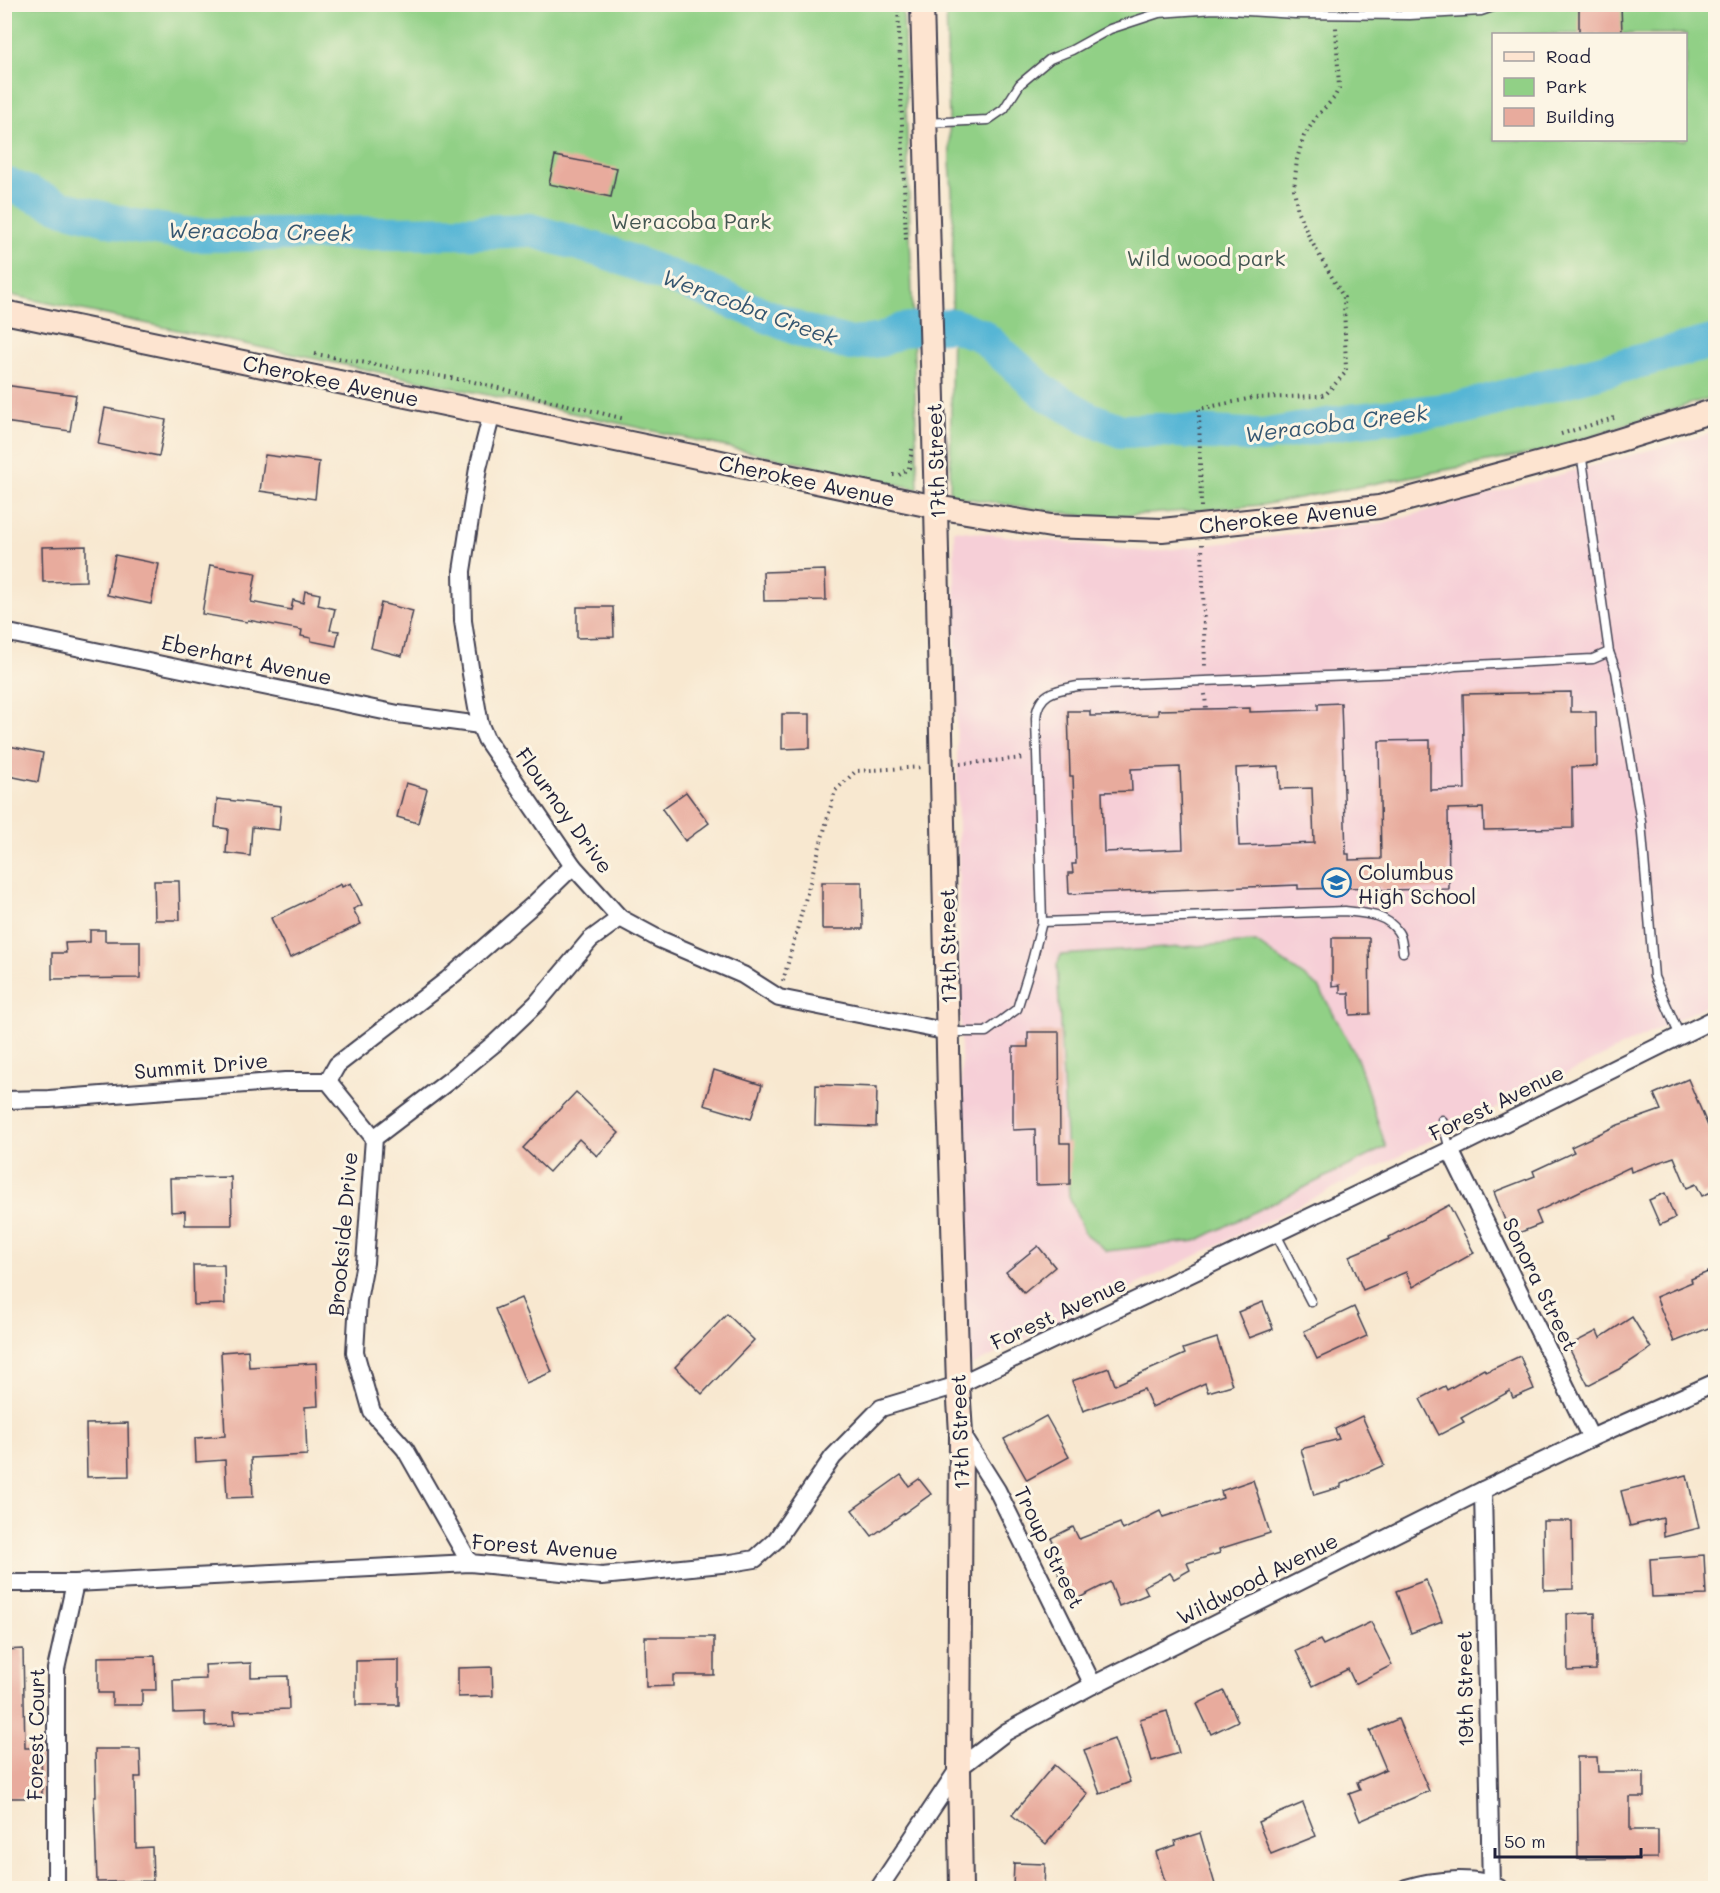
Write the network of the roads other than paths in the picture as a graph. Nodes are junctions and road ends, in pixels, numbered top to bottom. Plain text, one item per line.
1 (922, 4) edge
2 (1502, 4) edge
3 (925, 123) junction
4 (4, 312) edge
5 (1716, 410) edge
6 (492, 413) junction
7 (1581, 452) junction
8 (936, 507) junction
9 (4, 632) edge
10 (1609, 652) junction
11 (480, 725) junction
12 (573, 866) junction
13 (620, 918) junction
14 (1042, 922) junction
15 (1403, 952) dead end
16 (1716, 1018) edge
17 (949, 1032) junction
18 (1680, 1036) junction
19 (328, 1081) junction
20 (4, 1100) edge
21 (1442, 1120) dead end
22 (374, 1138) junction
23 (1450, 1150) junction
24 (1276, 1234) junction
25 (1311, 1302) dead end
26 (1716, 1382) edge
27 (958, 1385) junction
28 (961, 1433) junction
29 (1591, 1438) junction
30 (1484, 1490) junction
31 (470, 1563) junction
32 (4, 1583) edge
33 (75, 1583) junction
34 (1093, 1684) junction
35 (959, 1768) junction
36 (1494, 1887) edge
37 (56, 1888) edge
38 (879, 1888) edge
39 (961, 1888) edge
40 (1406, 1888) edge

1 - 3 street, 17th Street
2 - 3 lane
3 - 8 street, 17th Street
4 - 6 street, Cherokee Avenue
5 - 7 street, Cherokee Avenue
6 - 8 street, Cherokee Avenue
6 - 11 street, Flournoy Drive
7 - 8 street, Cherokee Avenue
7 - 10 lane
8 - 17 street, 17th Street
9 - 11 street, Eberhart Avenue
10 - 14 lane
10 - 18 lane
11 - 12 street, Flournoy Drive
12 - 13 street, Flournoy Drive
12 - 19 street
13 - 17 street, Flournoy Drive
13 - 22 street, Brookside Drive
14 - 15 lane
14 - 17 lane
16 - 18 street, Forest Avenue
17 - 27 street, 17th Street
18 - 23 street, Forest Avenue
19 - 20 street, Summit Drive
19 - 22 street
21 - 23 lane
22 - 31 street, Brookside Drive
23 - 24 street, Forest Avenue
23 - 29 street, Sonora Street
24 - 25 lane
24 - 27 street, Forest Avenue
26 - 29 street, Wildwood Avenue
27 - 28 street, 17th Street
27 - 31 street, Forest Avenue
28 - 34 street, Troup Street
28 - 35 street, 17th Street
29 - 30 street, Wildwood Avenue
30 - 34 street, Wildwood Avenue
30 - 36 street, 19th Street
31 - 33 street, Forest Avenue
32 - 33 street, Forest Avenue
33 - 37 street, Forest Court
34 - 35 street, Wildwood Avenue
35 - 38 street, Wildwood Avenue
35 - 39 street, 17th Street
36 - 40 street

